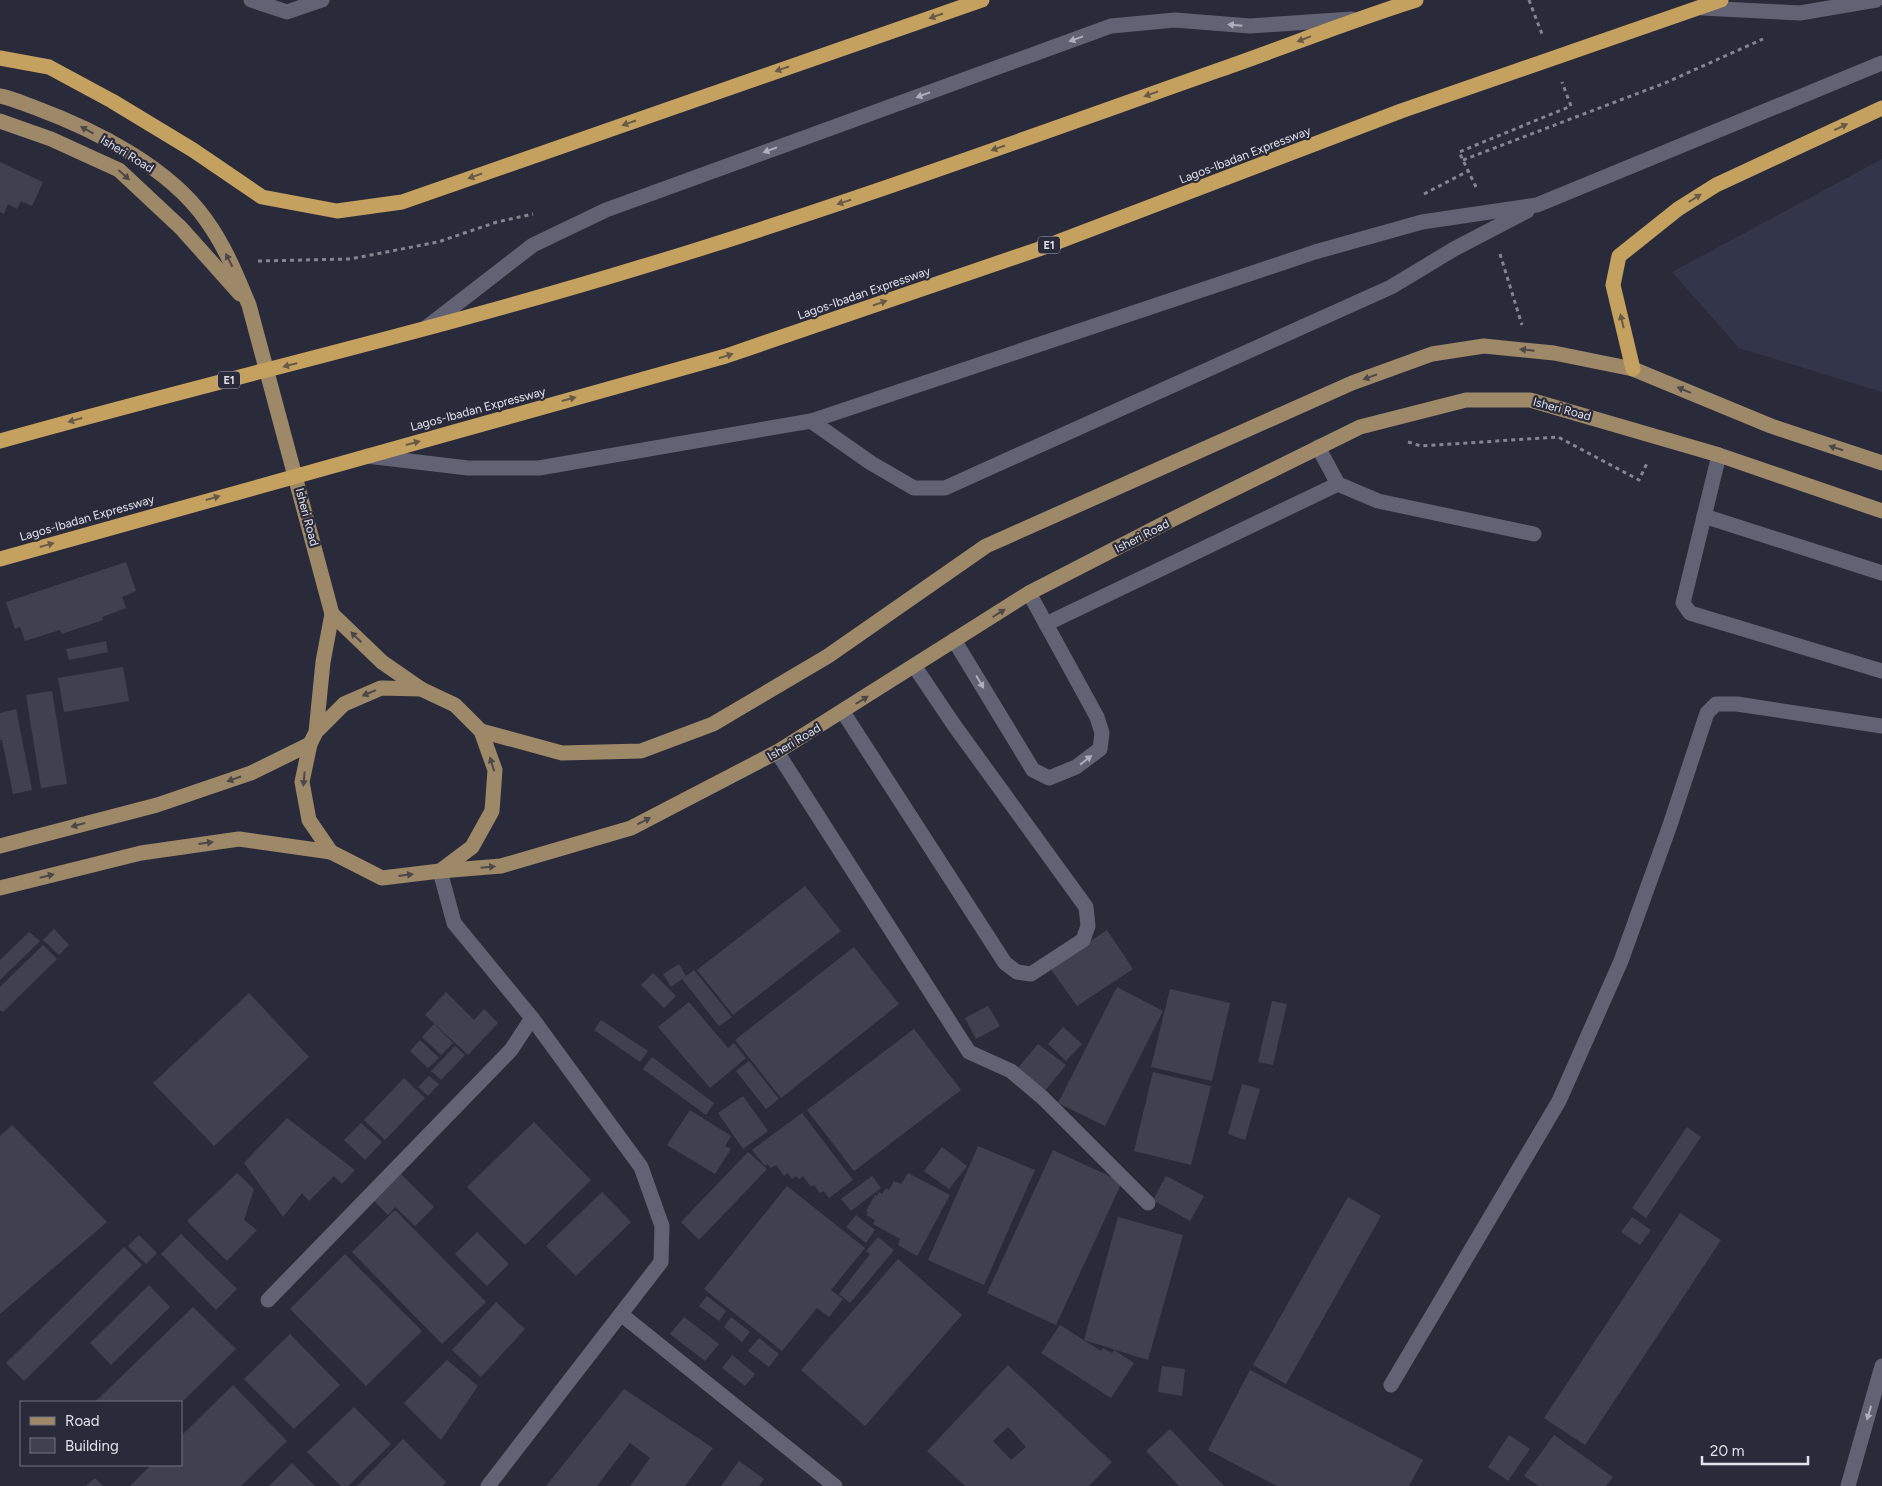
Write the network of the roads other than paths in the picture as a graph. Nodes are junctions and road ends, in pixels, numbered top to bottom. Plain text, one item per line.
1 (251, 0) edge
2 (322, 0) edge
3 (982, 0) edge
4 (1416, 0) edge
5 (1721, 0) edge
6 (1876, 0) edge
7 (1702, 8) junction
8 (1354, 19) junction
9 (0, 58) edge
10 (1882, 63) edge
11 (0, 96) edge
12 (1882, 108) edge
13 (0, 122) edge
14 (1537, 205) junction
15 (249, 305) junction
16 (427, 328) junction
17 (1633, 369) junction
18 (811, 421) junction
19 (0, 441) edge
20 (1318, 447) junction
21 (1719, 455) junction
22 (366, 456) junction
23 (1882, 463) edge
24 (1338, 484) junction
25 (1882, 511) edge
26 (1704, 516) junction
27 (1534, 534) dead end
28 (0, 559) edge
29 (1882, 574) edge
30 (1030, 593) junction
31 (332, 614) junction
32 (1046, 624) junction
33 (954, 640) junction
34 (916, 666) junction
35 (1882, 671) edge
36 (421, 689) junction
37 (843, 712) junction
38 (1882, 726) edge
39 (481, 731) junction
40 (313, 738) junction
41 (777, 752) junction
42 (0, 846) edge
43 (331, 852) junction
44 (440, 871) junction
45 (0, 888) edge
46 (532, 1018) junction
47 (1148, 1203) dead end
48 (268, 1300) dead end
49 (622, 1315) junction
50 (1882, 1366) edge
51 (1391, 1385) dead end
52 (488, 1486) edge
53 (835, 1486) edge
54 (1848, 1486) edge

1 - 2 street
3 -> 9 highway
4 - 8 highway, E1
5 - 7 highway, Lagos-Ibadan Expressway / E1
6 - 7 street
22 -> 7 highway, Lagos-Ibadan Expressway / E1
8 -> 16 highway, E1
8 -> 16 street
10 - 14 street
15 -> 11 main road, Isheri Road
17 -> 12 highway
13 -> 15 main road, Isheri Road
14 - 18 street
14 - 18 street
15 - 31 main road, Isheri Road
16 -> 19 highway, E1
23 -> 17 main road, Isheri Road
17 -> 39 main road, Isheri Road
18 - 22 street
20 - 21 main road, Isheri Road
20 - 24 street
20 - 30 main road, Isheri Road
21 - 25 main road, Isheri Road
21 - 26 street
28 -> 22 highway, Lagos-Ibadan Expressway / E1
24 - 27 street
24 - 32 street
26 - 29 street
26 - 35 street
30 - 32 street
33 -> 30 main road, Isheri Road
36 -> 31 main road, Isheri Road
31 - 40 main road, Isheri Road
33 -> 32 street
33 - 34 main road, Isheri Road
37 -> 34 main road, Isheri Road
34 - 37 street
36 - 39 main road, Isheri Road
36 -> 40 main road, Isheri Road
37 - 41 main road, Isheri Road
38 - 51 street
44 -> 39 main road, Isheri Road
40 -> 42 main road
40 -> 43 main road, Isheri Road
44 -> 41 main road, Isheri Road
41 - 47 street
43 -> 44 main road, Isheri Road
45 -> 43 main road
44 - 46 street
46 - 48 street
46 - 49 street
49 - 52 street
49 - 53 street
50 -> 54 street

